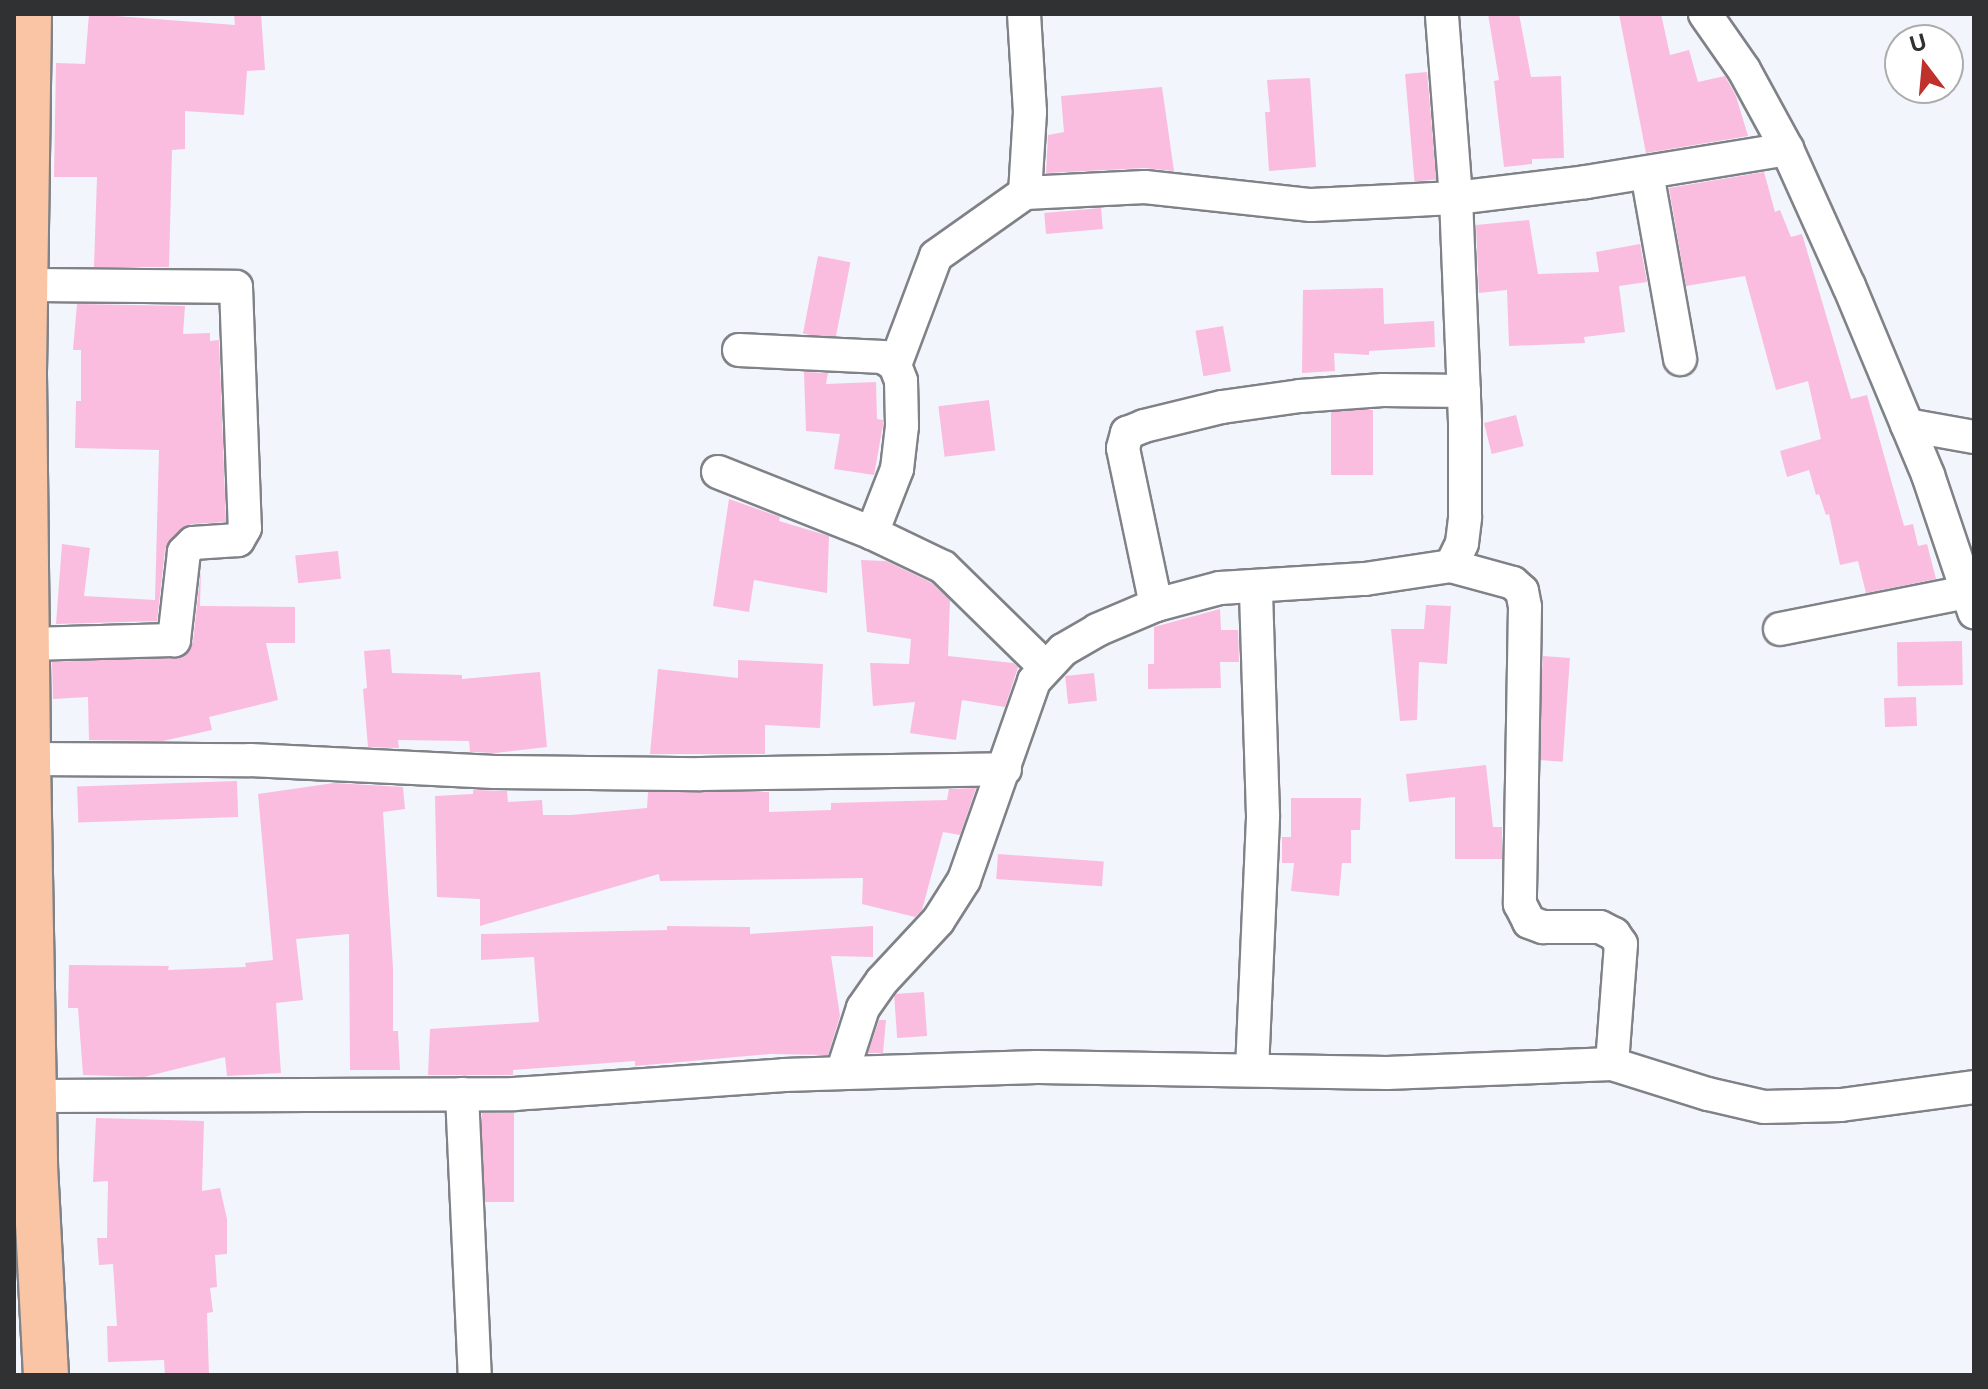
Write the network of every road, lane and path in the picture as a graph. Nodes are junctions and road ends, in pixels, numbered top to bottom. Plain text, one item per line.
1 (29, 14) edge
2 (1024, 14) edge
3 (1442, 14) edge
4 (1705, 14) edge
5 (1787, 149) junction
6 (1647, 173) junction
7 (1025, 193) junction
8 (1456, 198) junction
9 (25, 285) junction
10 (739, 350) dead end
11 (1680, 359) dead end
12 (895, 365) junction
13 (1464, 391) junction
14 (1907, 425) junction
15 (1974, 437) edge
16 (718, 472) dead end
17 (872, 533) junction
18 (1451, 566) junction
19 (1256, 586) junction
20 (1970, 602) edge
21 (1156, 605) junction
22 (1780, 629) dead end
23 (27, 644) junction
24 (1045, 667) junction
25 (28, 759) junction
26 (1005, 769) junction
27 (1612, 1064) junction
28 (1252, 1070) junction
29 (842, 1073) junction
30 (1974, 1087) edge
31 (462, 1094) junction
32 (36, 1096) junction
33 (25, 1169) edge
34 (46, 1375) edge
35 (475, 1375) edge

1 - 9 highway
2 - 7 street
3 - 8 street
4 - 5 street
5 - 6 street
5 - 14 street
6 - 8 street
6 - 11 street
7 - 8 street
7 - 12 street
8 - 13 street
9 - 23 highway
9 - 23 street
10 - 12 street
12 - 17 street
13 - 18 street
13 - 21 street
14 - 15 street
14 - 20 street
16 - 17 street
17 - 24 street
18 - 19 street
18 - 27 street
19 - 21 street
19 - 28 street
20 - 22 street
21 - 24 street
23 - 25 highway
24 - 26 street
25 - 26 street
25 - 32 highway
26 - 29 street
27 - 28 street
27 - 30 street
28 - 29 street
29 - 31 street
31 - 32 street
31 - 35 street
32 - 33 highway
33 - 34 highway

